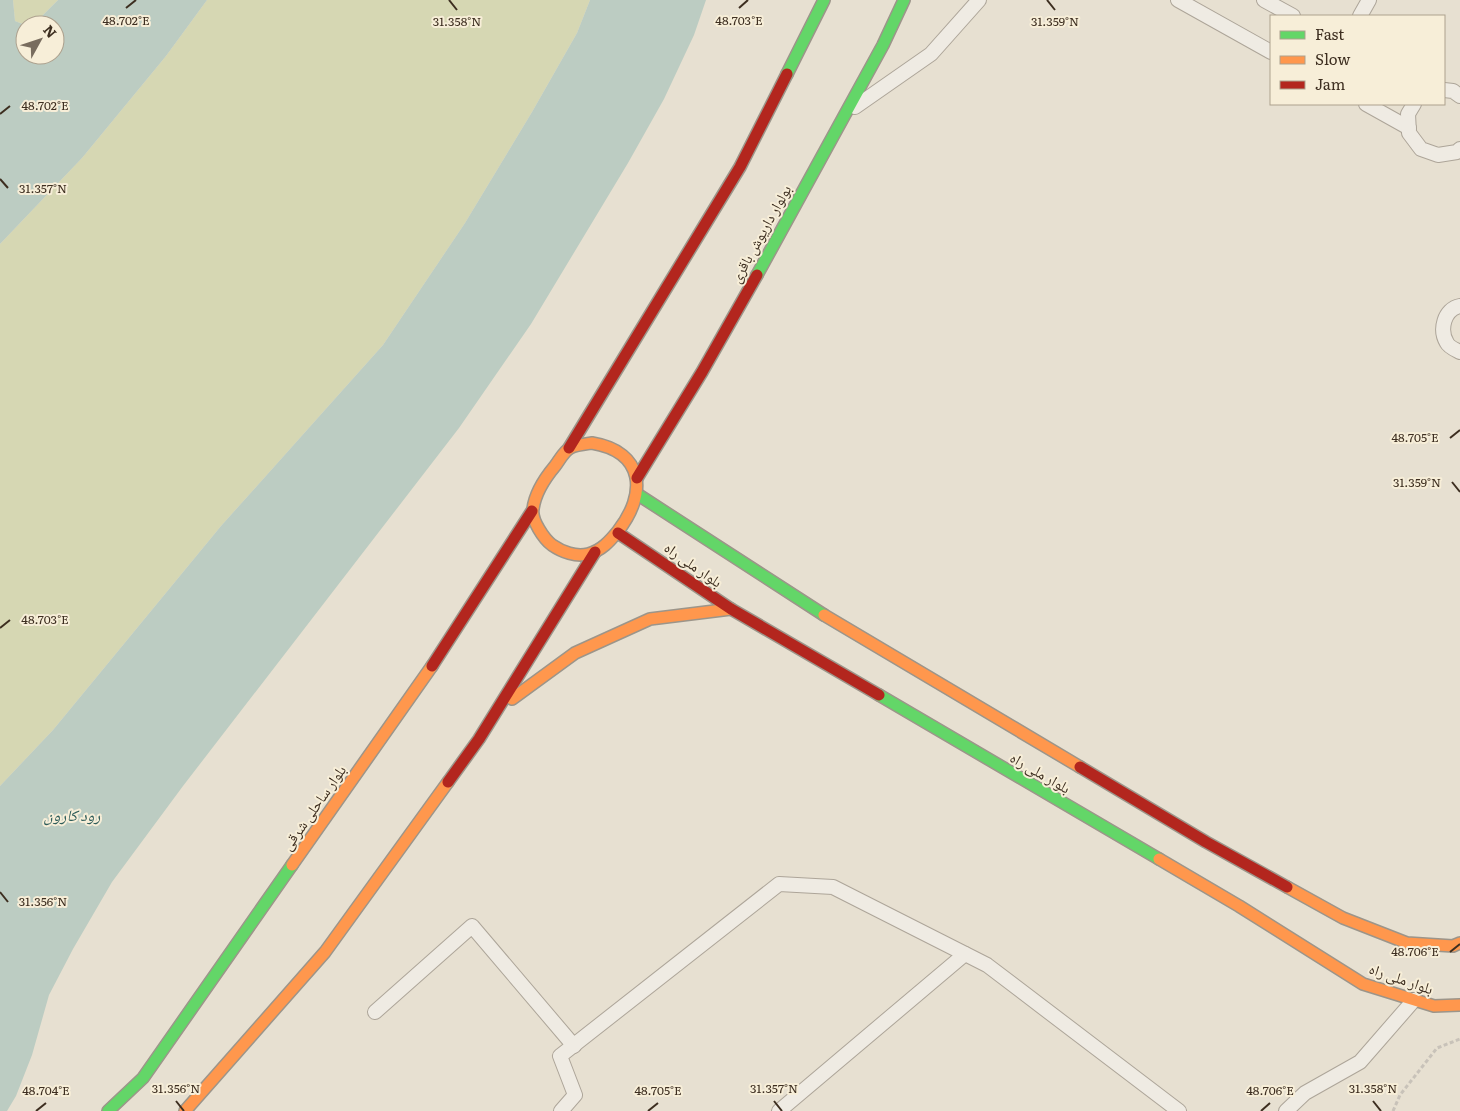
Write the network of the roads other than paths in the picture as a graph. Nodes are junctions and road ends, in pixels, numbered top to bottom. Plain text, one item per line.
1 (824, 0) edge
2 (904, 0) edge
3 (979, 0) edge
4 (1178, 0) edge
5 (1264, 0) edge
6 (1369, 0) edge
7 (1291, 15) edge
8 (1361, 15) edge
9 (1270, 51) edge
10 (1445, 90) edge
11 (1460, 96) edge
12 (1368, 105) edge
13 (1413, 105) edge
14 (844, 115) junction
15 (1409, 128) junction
16 (1460, 149) edge
17 (1460, 306) edge
18 (1460, 352) edge
19 (569, 448) junction
20 (637, 478) junction
21 (637, 494) junction
22 (532, 511) junction
23 (685, 526) junction
24 (673, 530) dead end
25 (618, 533) junction
26 (595, 552) junction
27 (731, 610) junction
28 (501, 707) junction
29 (1460, 943) edge
30 (965, 954) junction
31 (1414, 1000) junction
32 (1460, 1005) edge
33 (375, 1012) dead end
34 (574, 1046) junction
35 (108, 1111) edge
36 (185, 1111) edge
37 (561, 1111) edge
38 (779, 1111) edge
39 (1179, 1111) edge
40 (1286, 1111) edge

1 - 19 main road
2 - 14 main road, بولوار داریوش باقری
3 - 14 lane
4 - 9 lane
5 - 7 lane
6 - 8 lane
10 - 11 lane
12 - 15 lane
13 - 15 lane
14 - 20 main road, بولوار داریوش باقری
15 - 16 lane
17 - 18 lane
19 - 20 main road
19 - 22 main road
20 - 21 main road
21 - 23 main road, بلوار ملی راه
21 - 25 main road
22 - 26 main road
22 - 35 main road, بلوار ساحلی شرقی
23 - 24 main road
23 - 29 main road, بلوار ملی راه
25 - 26 main road
25 - 27 main road, بلوار ملی راه
26 - 28 main road
27 - 28 main road
27 - 31 main road, بلوار ملی راه
28 - 36 main road
30 - 34 lane
30 - 38 lane
30 - 39 lane
31 - 32 main road, بلوار ملی راه
31 - 40 lane
33 - 34 lane
34 - 37 lane

